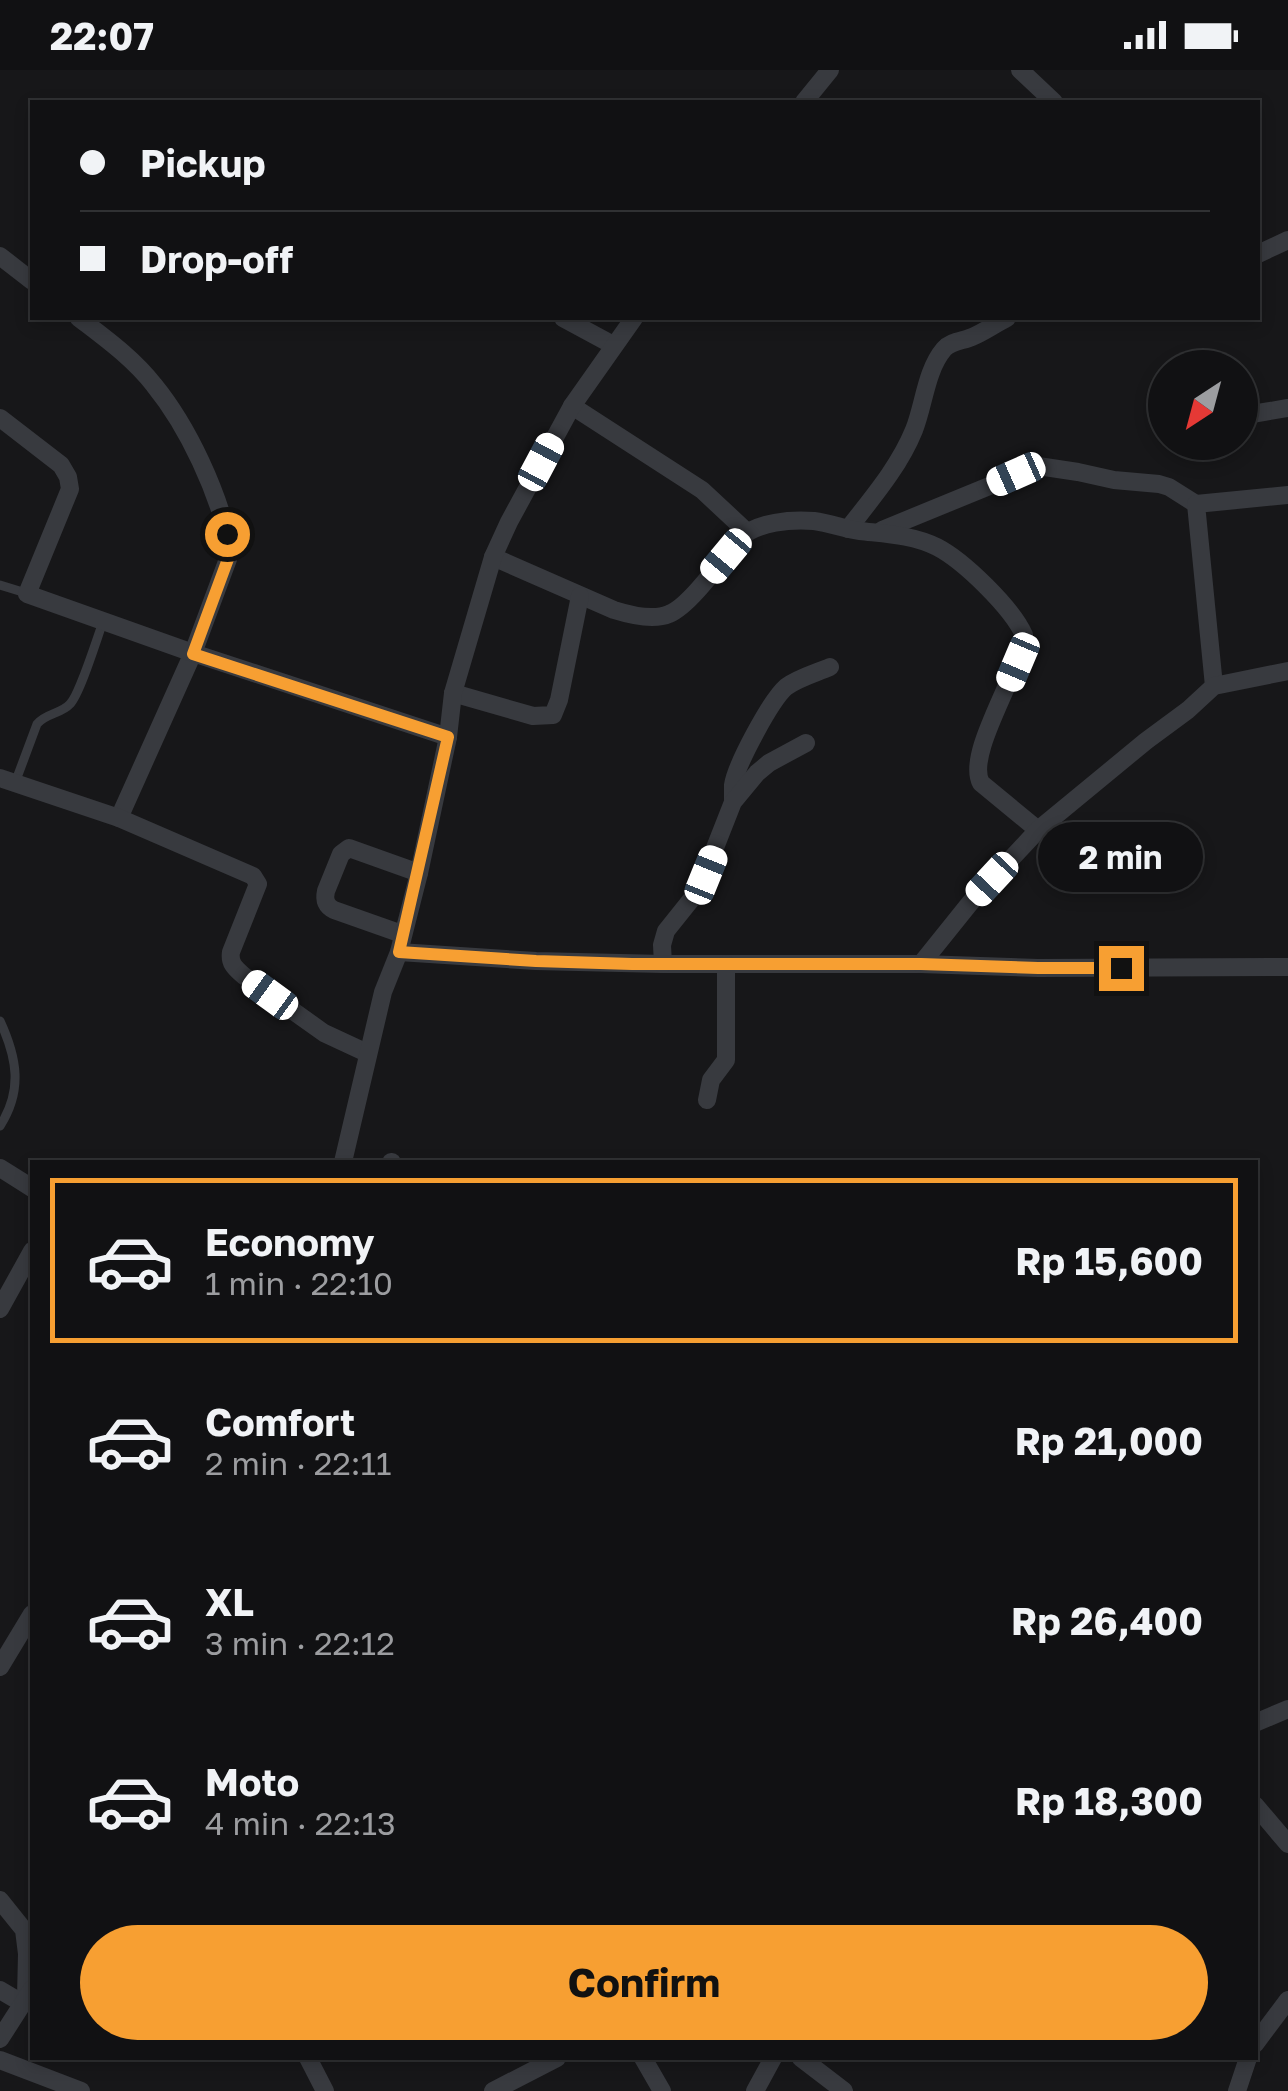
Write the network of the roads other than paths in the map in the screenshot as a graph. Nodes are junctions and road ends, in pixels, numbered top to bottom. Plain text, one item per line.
1 (830, 70) edge
2 (1020, 70) edge
3 (806, 100) edge
4 (1052, 100) edge
5 (1288, 240) edge
6 (1260, 253) edge
7 (0, 256) edge
8 (30, 279) edge
9 (81, 320) edge
10 (567, 320) edge
11 (632, 320) edge
12 (1003, 320) edge
13 (613, 344) junction
14 (572, 406) junction
15 (1288, 408) edge
16 (1258, 413) edge
17 (0, 418) edge
18 (1288, 495) edge
19 (1196, 504) junction
20 (848, 529) junction
21 (747, 532) junction
22 (875, 533) junction
23 (493, 557) junction
24 (0, 585) edge
25 (27, 594) junction
26 (580, 596) junction
27 (104, 621) junction
28 (193, 654) junction
29 (830, 667) dead end
30 (1288, 670) edge
31 (1214, 686) junction
32 (453, 692) junction
33 (448, 737) junction
34 (806, 743) dead end
35 (7, 781) edge
36 (734, 802) junction
37 (119, 818) junction
38 (1038, 830) junction
39 (419, 873) junction
40 (400, 943) junction
41 (663, 964) junction
42 (726, 964) junction
43 (921, 964) junction
44 (1288, 967) edge
45 (0, 1021) edge
46 (367, 1052) junction
47 (707, 1100) dead end
48 (0, 1126) edge
49 (344, 1156) edge
50 (0, 1168) edge
51 (30, 1187) edge
52 (30, 1255) edge
53 (0, 1309) edge
54 (30, 1617) edge
55 (0, 1668) edge
56 (1288, 1709) edge
57 (1258, 1722) edge
58 (1258, 1812) edge
59 (1288, 1844) edge
60 (0, 1900) edge
61 (28, 1930) edge
62 (0, 1990) edge
63 (27, 1996) edge
64 (1288, 2000) edge
65 (0, 2038) edge
66 (1258, 2040) edge
67 (0, 2060) edge
68 (309, 2060) edge
69 (553, 2060) edge
70 (645, 2060) edge
71 (772, 2060) edge
72 (804, 2060) edge
73 (1247, 2060) edge
74 (82, 2091) edge
75 (325, 2091) edge
76 (493, 2091) edge
77 (662, 2091) edge
78 (755, 2091) edge
79 (844, 2091) edge
80 (1237, 2091) edge

1 - 3 street
2 - 4 street
5 - 6 street
7 - 8 street
9 - 28 street
10 - 13 street
11 - 13 street
12 - 20 street
13 - 14 street
14 - 21 street
14 - 23 street
15 - 16 street
17 - 25 street
18 - 19 street
19 - 22 street
19 - 31 street
20 - 21 street
20 - 22 street
21 - 26 street
22 - 38 street
23 - 26 street
23 - 32 street
24 - 25 lane
25 - 27 street
26 - 32 street
27 - 28 street
27 - 35 lane
28 - 33 street
28 - 37 street
29 - 36 street
30 - 31 street
31 - 38 street
32 - 33 street
33 - 39 street
34 - 36 street
35 - 37 street
36 - 41 street
37 - 46 street
38 - 43 street
39 - 40 street
39 - 40 street
40 - 41 street
40 - 46 street
41 - 42 street
42 - 43 street
42 - 47 street
43 - 44 street
45 - 48 lane
46 - 49 street
50 - 51 street
52 - 53 street
54 - 55 street
56 - 57 street
58 - 59 street
60 - 61 street
61 - 63 street
62 - 63 street
63 - 65 street
64 - 66 street
67 - 74 street
68 - 75 street
69 - 76 street
70 - 77 street
71 - 78 street
72 - 79 street
73 - 80 street

